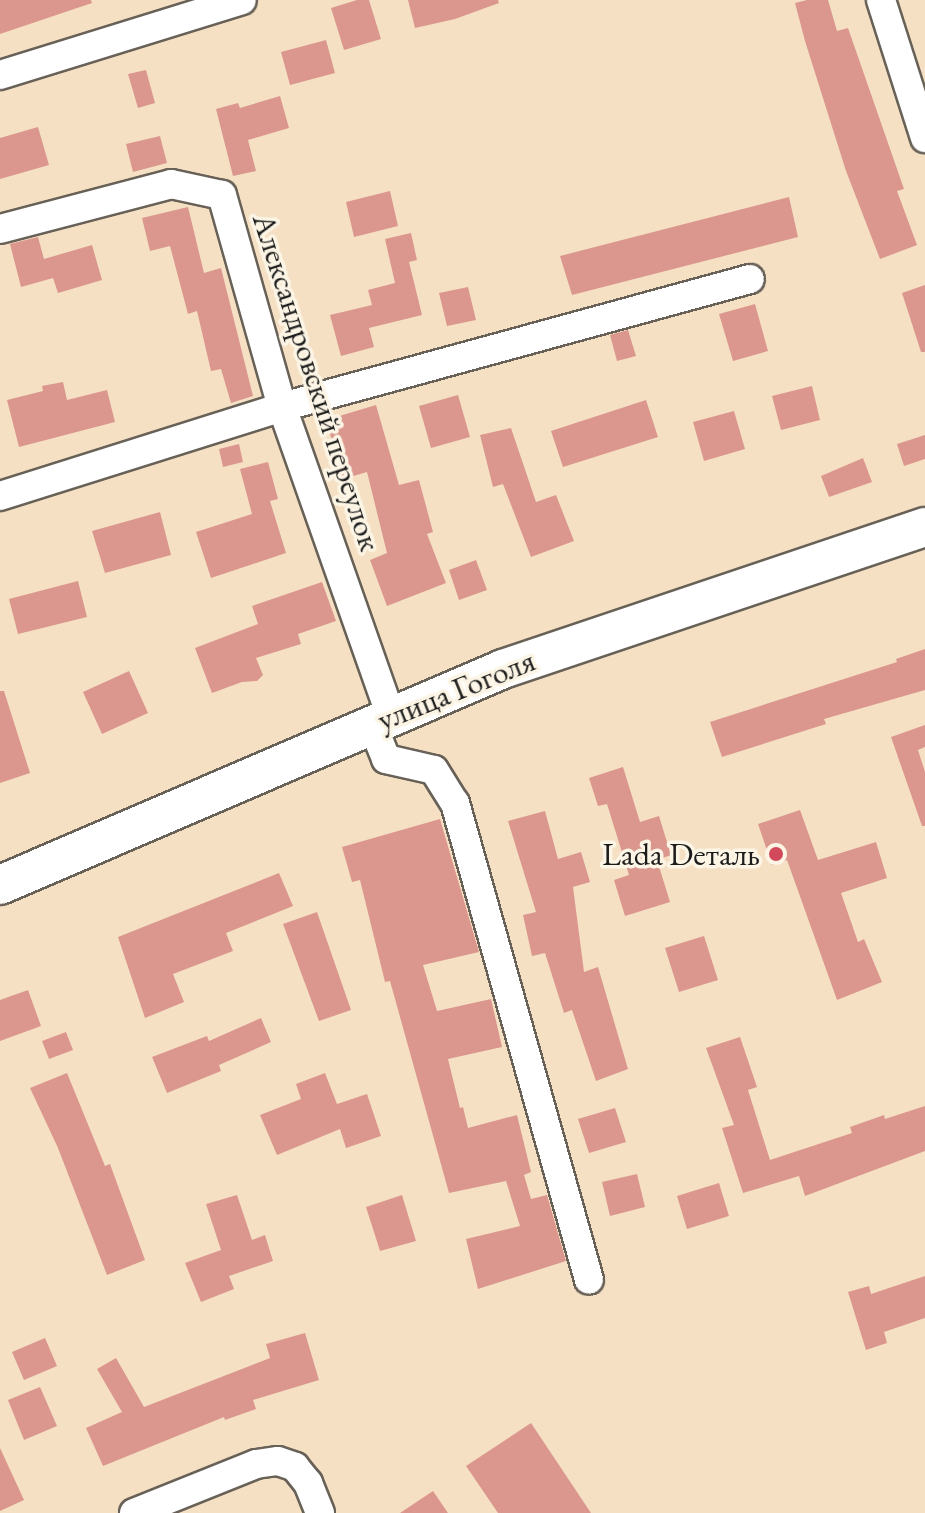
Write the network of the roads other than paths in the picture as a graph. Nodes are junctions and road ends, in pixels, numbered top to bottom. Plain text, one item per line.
1 (242, 0) edge
2 (881, 0) edge
3 (0, 75) edge
4 (925, 138) edge
5 (0, 229) edge
6 (750, 279) dead end
7 (282, 407) junction
8 (0, 496) edge
9 (925, 527) edge
10 (381, 720) junction
11 (0, 885) edge
12 (589, 1279) dead end
13 (134, 1513) edge
14 (320, 1513) edge

1 - 3 street
2 - 4 street
5 - 7 street, Александровский переулок
6 - 7 street
7 - 8 street
7 - 10 street, Александровский переулок
9 - 10 main road, улица Гоголя
10 - 11 main road, улица Гоголя
10 - 12 street, Александровский переулок
13 - 14 street

